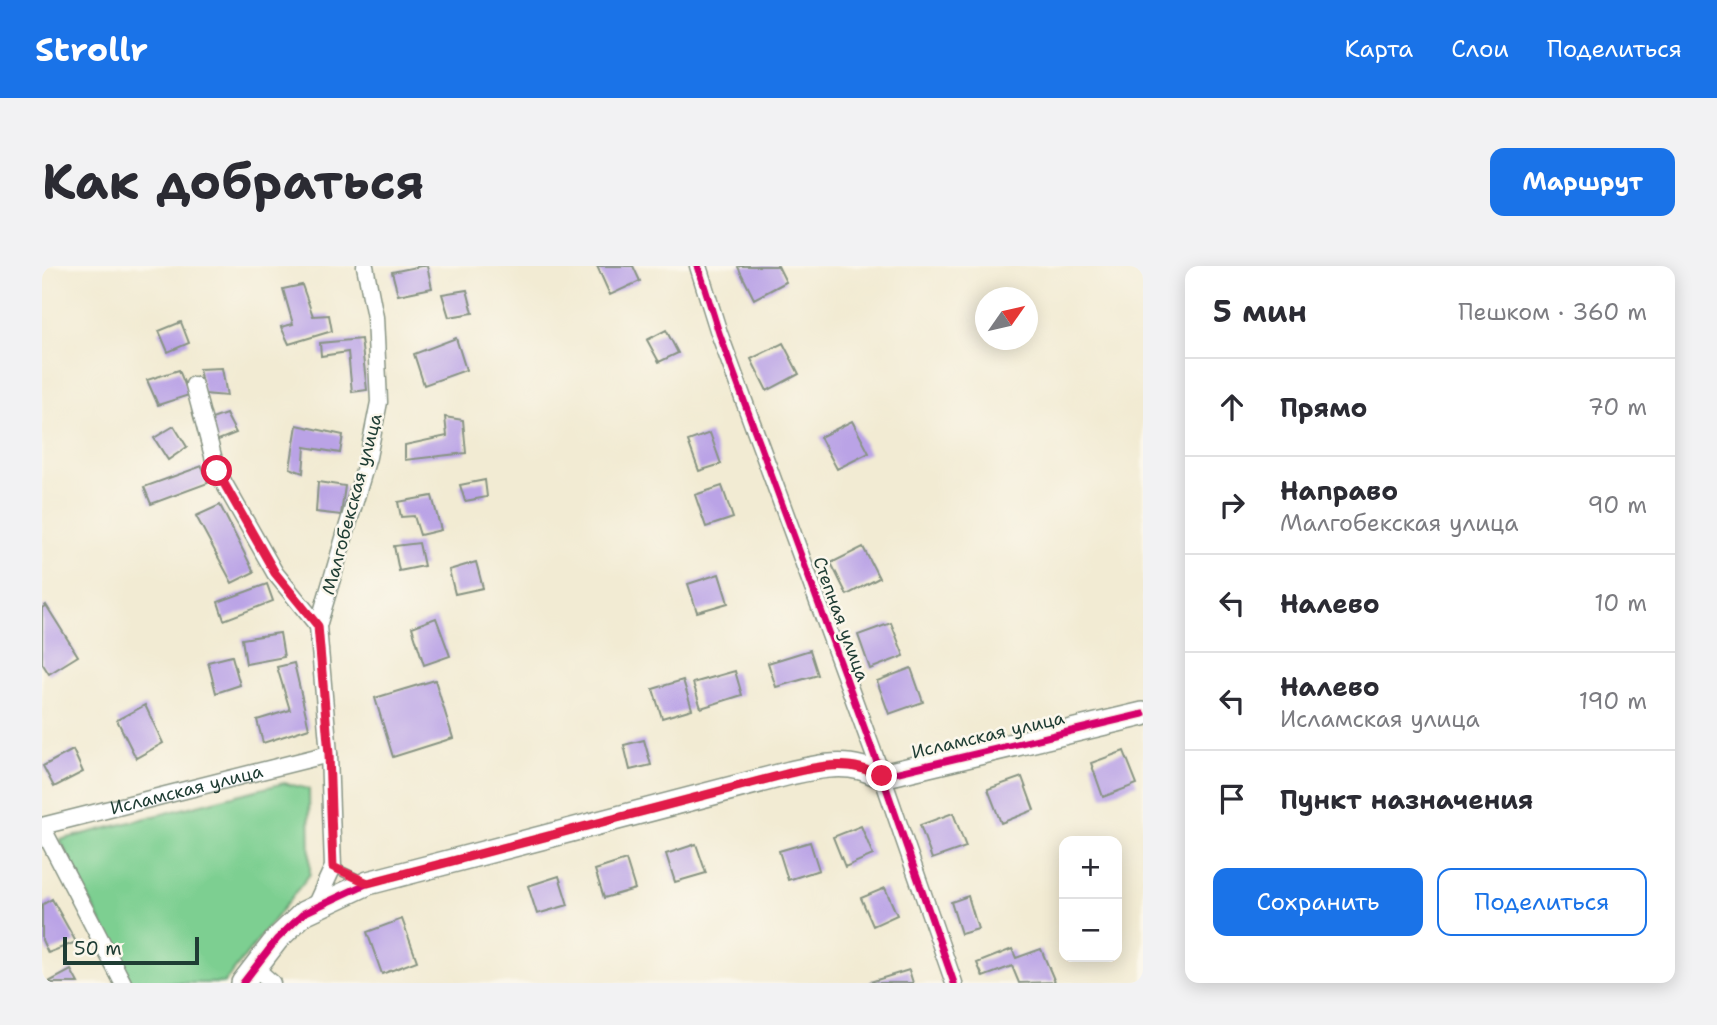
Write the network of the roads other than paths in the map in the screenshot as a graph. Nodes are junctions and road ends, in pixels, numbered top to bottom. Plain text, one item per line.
1 (365, 266) edge
2 (698, 266) edge
3 (194, 385) dead end
4 (318, 626) junction
5 (1143, 714) edge
6 (329, 754) junction
7 (882, 776) junction
8 (42, 826) edge
9 (333, 867) junction
10 (368, 883) junction
11 (315, 906) junction
12 (257, 978) edge
13 (123, 983) edge
14 (954, 983) edge

1 - 4 street, Малгобекская улица
2 - 7 street, Степная улица
3 - 4 street
4 - 6 street, Малгобекская улица
5 - 7 street, Исламская улица
6 - 8 street, Исламская улица
6 - 9 street, Малгобекская улица
7 - 10 street, Исламская улица
7 - 14 street, Степная улица
8 - 13 street
9 - 10 lane
9 - 11 street, Малгобекская улица
10 - 11 street, Исламская улица
11 - 12 street, Исламская улица

